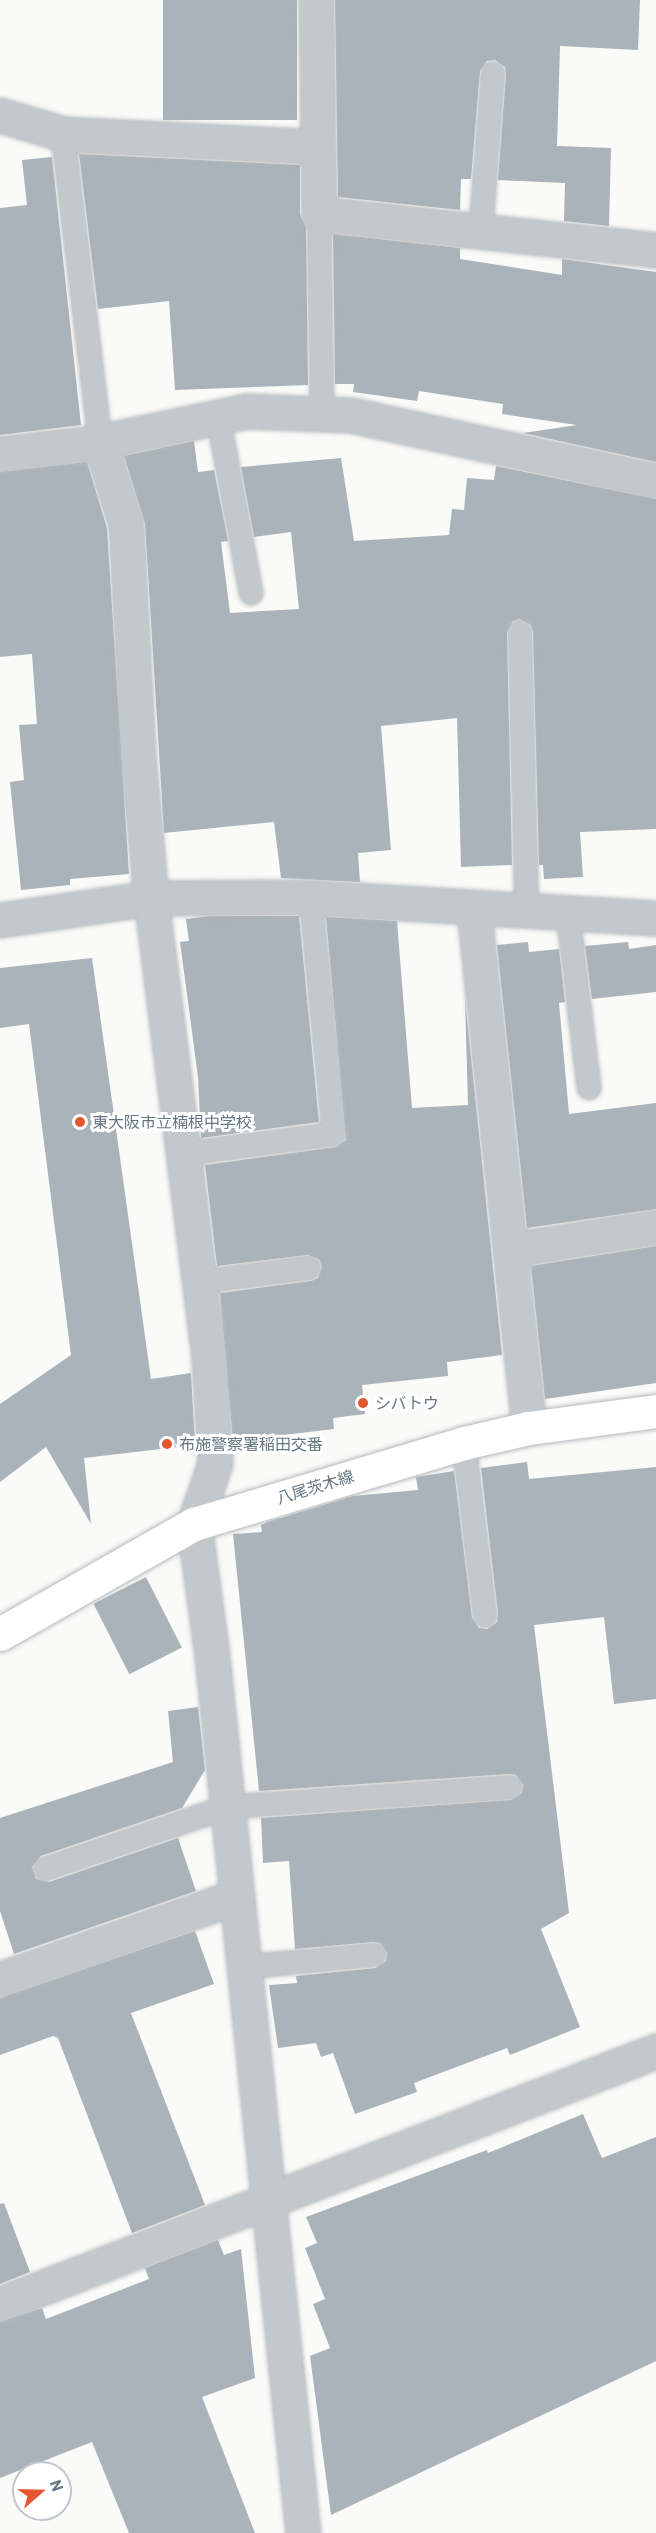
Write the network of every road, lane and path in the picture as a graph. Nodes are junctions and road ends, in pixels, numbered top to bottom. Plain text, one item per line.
1 (316, 0) edge
2 (493, 73) dead end
3 (0, 115) edge
4 (63, 134) junction
5 (316, 147) junction
6 (319, 213) junction
7 (481, 229) junction
8 (656, 250) edge
9 (322, 414) junction
10 (218, 416) junction
11 (100, 442) junction
12 (0, 454) edge
13 (656, 481) edge
14 (251, 593) dead end
15 (520, 632) dead end
16 (311, 897) junction
17 (151, 898) junction
18 (474, 910) junction
19 (527, 912) junction
20 (568, 914) junction
21 (656, 918) edge
22 (0, 920) edge
23 (589, 1088) dead end
24 (183, 1154) junction
25 (656, 1227) edge
26 (510, 1250) junction
27 (309, 1268) dead end
28 (199, 1282) junction
29 (656, 1411) edge
30 (529, 1428) junction
31 (464, 1443) junction
32 (194, 1524) junction
33 (485, 1616) dead end
34 (0, 1634) edge
35 (510, 1787) dead end
36 (227, 1807) junction
37 (45, 1869) dead end
38 (236, 1897) junction
39 (374, 1955) dead end
40 (244, 1967) junction
41 (0, 1979) edge
42 (656, 2051) edge
43 (267, 2199) junction
44 (0, 2304) edge
45 (303, 2533) edge

1 - 5 street
2 - 7 lane
3 - 4 street
4 - 5 street
4 - 11 lane
5 - 6 street
6 - 7 street
6 - 9 lane
7 - 8 street
9 - 10 street
9 - 13 street
10 - 11 street
10 - 14 lane
11 - 12 street
11 - 17 street
15 - 19 lane
16 - 17 street
16 - 18 street
16 - 24 lane
17 - 22 street
17 - 24 street
18 - 19 street
18 - 26 street
19 - 20 street
20 - 21 street
20 - 23 lane
24 - 28 street
25 - 26 street
26 - 30 street
27 - 28 lane
28 - 32 street
29 - 30 main road, 八尾茨木線
30 - 31 main road, 八尾茨木線
31 - 32 main road, 八尾茨木線
31 - 33 lane
32 - 34 main road, 八尾茨木線
32 - 36 street
35 - 36 lane
36 - 37 lane
36 - 38 street
38 - 40 street
38 - 41 street
39 - 40 lane
40 - 43 street
42 - 43 street
43 - 44 street
43 - 45 street

